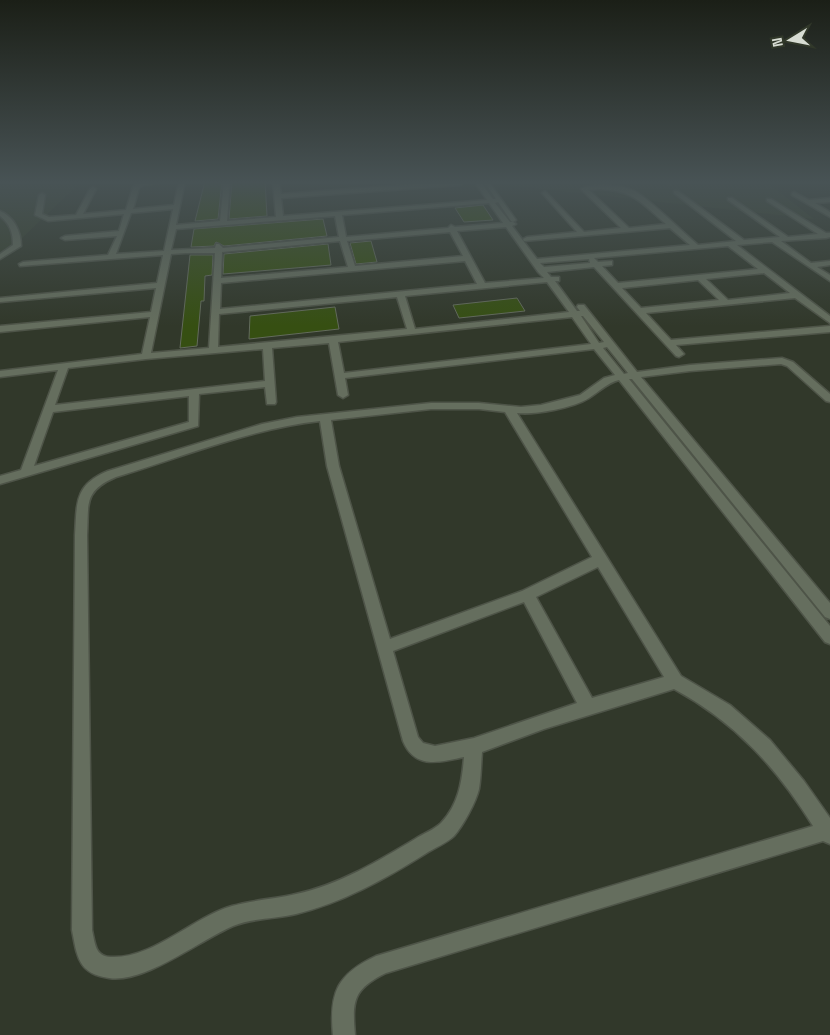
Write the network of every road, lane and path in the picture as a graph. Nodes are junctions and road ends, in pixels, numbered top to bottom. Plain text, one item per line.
1 (12, 229) edge
2 (123, 229) edge
3 (172, 229) edge
4 (341, 229) edge
5 (438, 229) edge
6 (453, 229) edge
7 (515, 229) edge
8 (517, 229) edge
9 (578, 229) edge
10 (635, 229) edge
11 (676, 229) edge
12 (718, 229) edge
13 (773, 229) edge
14 (817, 229) edge
15 (627, 230) joint
16 (122, 233) junction
17 (582, 234) junction
18 (829, 237) edge
19 (65, 238) dead end
20 (343, 238) junction
21 (527, 239) junction
22 (787, 239) junction
23 (777, 242) junction
24 (736, 245) junction
25 (696, 247) junction
26 (219, 248) junction
27 (167, 252) junction
28 (0, 256) edge
29 (589, 256) junction
30 (111, 257) junction
31 (469, 258) junction
32 (23, 264) dead end
33 (596, 264) junction
34 (830, 264) edge
35 (543, 265) junction
36 (810, 266) junction
37 (352, 268) junction
38 (765, 272) junction
39 (700, 278) junction
40 (830, 279) edge
41 (216, 280) junction
42 (554, 280) junction
43 (161, 285) junction
44 (483, 286) junction
45 (617, 286) junction
46 (400, 294) junction
47 (798, 296) junction
48 (0, 300) edge
49 (726, 303) junction
50 (641, 311) junction
51 (215, 312) junction
52 (154, 314) junction
53 (581, 314) junction
54 (830, 320) edge
55 (0, 329) edge
56 (830, 329) edge
57 (412, 332) junction
58 (334, 340) junction
59 (668, 343) junction
60 (609, 344) junction
61 (267, 345) junction
62 (597, 346) junction
63 (213, 350) junction
64 (679, 354) dead end
65 (146, 356) junction
66 (64, 367) junction
67 (0, 374) edge
68 (340, 376) junction
69 (628, 376) junction
70 (270, 383) junction
71 (194, 392) junction
72 (343, 395) dead end
73 (830, 399) edge
74 (271, 402) dead end
75 (49, 409) junction
76 (510, 410) junction
77 (325, 418) junction
78 (26, 472) junction
79 (0, 480) edge
80 (601, 559) junction
81 (527, 595) junction
82 (830, 613) edge
83 (830, 637) edge
84 (384, 648) junction
85 (675, 681) junction
86 (588, 707) junction
87 (474, 746) junction
88 (829, 833) edge
89 (344, 1035) edge

1 - 28 street
2 - 16 street
3 - 27 street
4 - 20 street
5 - 20 street
6 - 31 street
7 - 35 street
8 - 21 street
9 - 17 street
10 - 15 street
11 - 25 street
12 - 24 street
13 - 22 street
14 - 18 street
15 - 17 street
16 - 19 street
16 - 30 street
17 - 21 street
18 - 22 street
18 - 23 street
20 - 26 street
20 - 37 street
21 - 35 street
22 - 23 street
23 - 24 street
23 - 36 street
24 - 25 street
24 - 33 street
24 - 38 street
25 - 29 street
26 - 27 street
26 - 41 street
27 - 30 street
27 - 43 street
29 - 33 street
29 - 35 street
30 - 32 street
31 - 37 street
31 - 44 street
33 - 35 street
33 - 45 street
34 - 36 street
35 - 42 street
36 - 40 street
37 - 41 street
38 - 39 street
38 - 47 street
39 - 45 street
39 - 49 street
41 - 51 street
42 - 44 street
42 - 53 street
43 - 48 street
43 - 52 street
44 - 46 street
45 - 50 street
46 - 51 street
46 - 57 street
47 - 49 street
47 - 54 street
49 - 50 street
50 - 59 street
51 - 63 street
52 - 55 street
52 - 65 street
53 - 57 street
53 - 60 street
53 - 62 street
56 - 59 street
57 - 58 street
58 - 61 street
58 - 68 street
59 - 64 street
60 - 62 street
60 - 69 street
61 - 63 street
61 - 70 street
62 - 68 street
62 - 69 street
63 - 65 street
65 - 66 street
66 - 67 street
66 - 75 street
68 - 72 street
69 - 73 street
69 - 76 street
69 - 82 street
69 - 83 street
70 - 71 street
70 - 74 street
71 - 75 street
71 - 78 street
75 - 78 street
76 - 77 street
76 - 80 street
77 - 84 street
77 - 87 street
78 - 79 street
80 - 81 street
80 - 85 street
81 - 84 street
81 - 86 street
84 - 87 street
85 - 86 street
85 - 88 street
86 - 87 street
88 - 89 street

